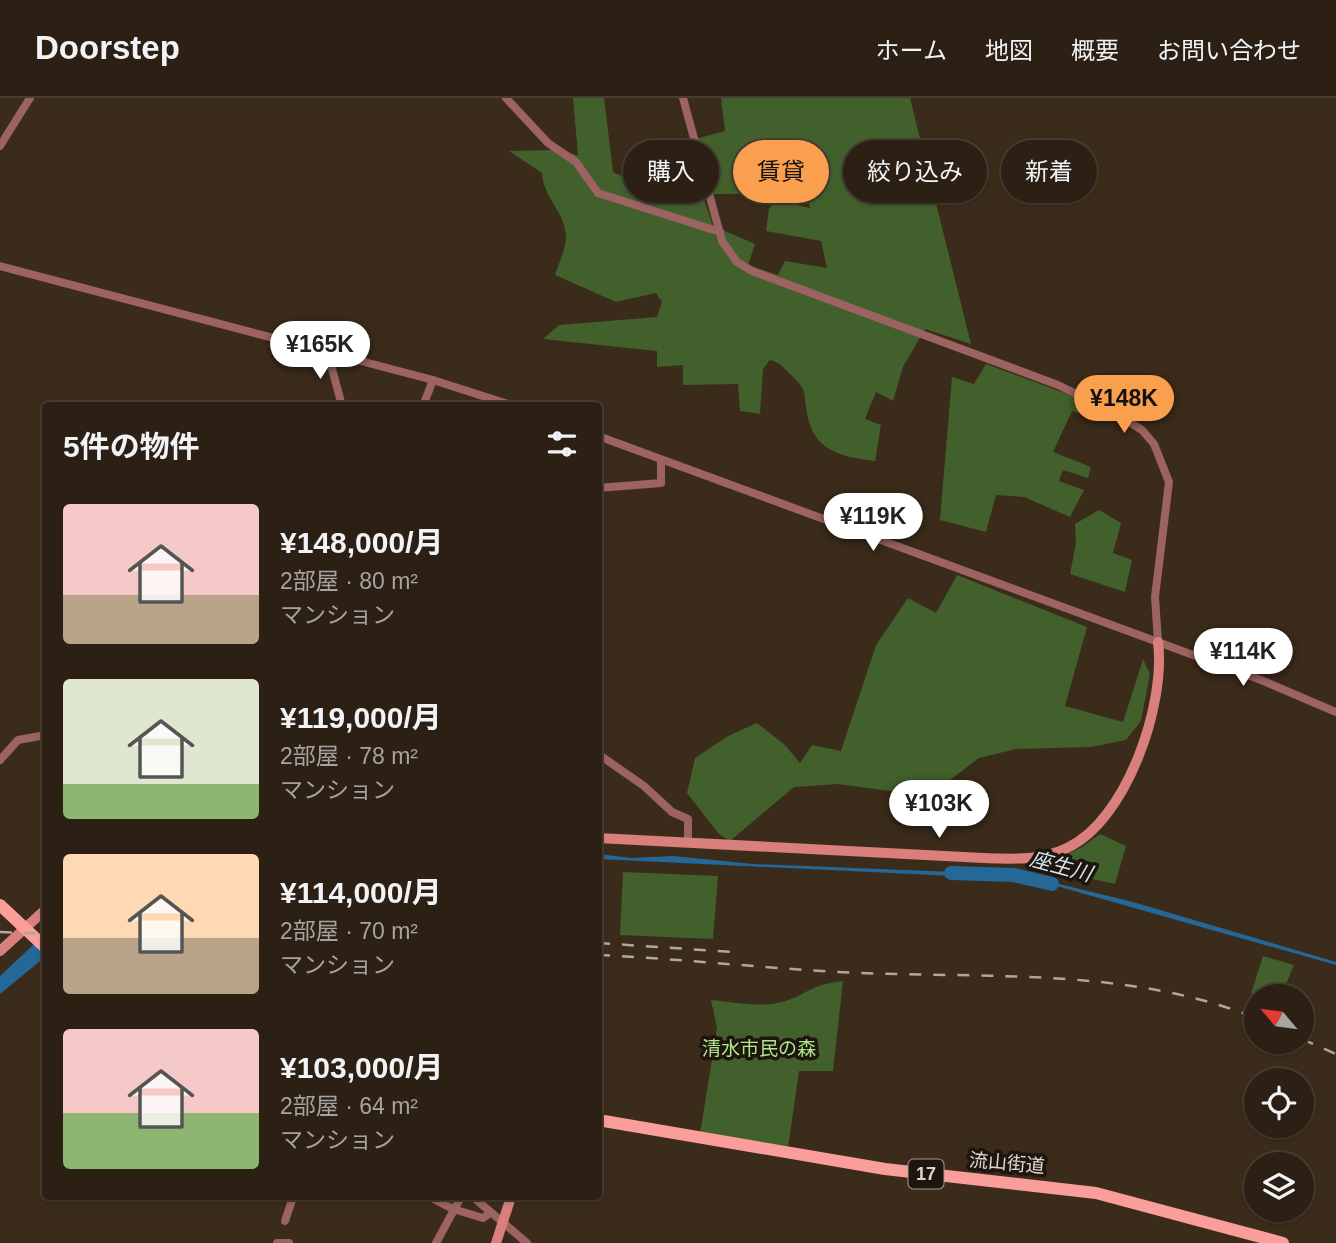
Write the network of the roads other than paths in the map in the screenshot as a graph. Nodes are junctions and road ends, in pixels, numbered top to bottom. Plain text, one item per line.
1 (30, 98) edge
2 (506, 98) edge
3 (683, 98) edge
4 (0, 146) edge
5 (720, 232) junction
6 (0, 266) edge
7 (332, 353) junction
8 (433, 380) junction
9 (341, 402) edge
10 (425, 402) edge
11 (502, 402) edge
12 (602, 438) edge
13 (661, 460) junction
14 (602, 488) edge
15 (1158, 642) junction
16 (1336, 712) edge
17 (42, 736) edge
18 (602, 757) edge
19 (0, 760) edge
20 (602, 838) edge
21 (688, 842) junction
22 (0, 905) edge
23 (42, 914) edge
24 (28, 931) junction
25 (42, 944) edge
26 (0, 951) edge
27 (602, 1121) edge
28 (292, 1200) edge
29 (436, 1200) edge
30 (459, 1200) edge
31 (476, 1200) edge
32 (509, 1200) edge
33 (453, 1209) junction
34 (490, 1213) junction
35 (285, 1221) dead end
36 (503, 1225) junction
37 (277, 1243) edge
38 (289, 1243) edge
39 (436, 1243) edge
40 (496, 1243) edge
41 (527, 1243) edge
42 (1283, 1243) edge

1 - 4 street
2 - 5 street
3 - 5 street
5 - 15 street
6 - 7 street
7 - 8 street
7 - 9 street
8 - 10 street
8 - 11 street
12 - 13 street
13 - 14 street
13 - 15 street
15 - 16 street
15 - 21 street
17 - 19 street
18 - 21 street
20 - 21 street
22 - 24 main road
23 - 24 street
24 - 25 main road
24 - 26 street
27 - 42 main road, 流山街道 / 17
28 - 35 street
29 - 33 street
30 - 33 street
31 - 34 street
32 - 36 street
33 - 34 street
33 - 39 street
34 - 36 street
36 - 40 street
36 - 41 street
37 - 38 street

